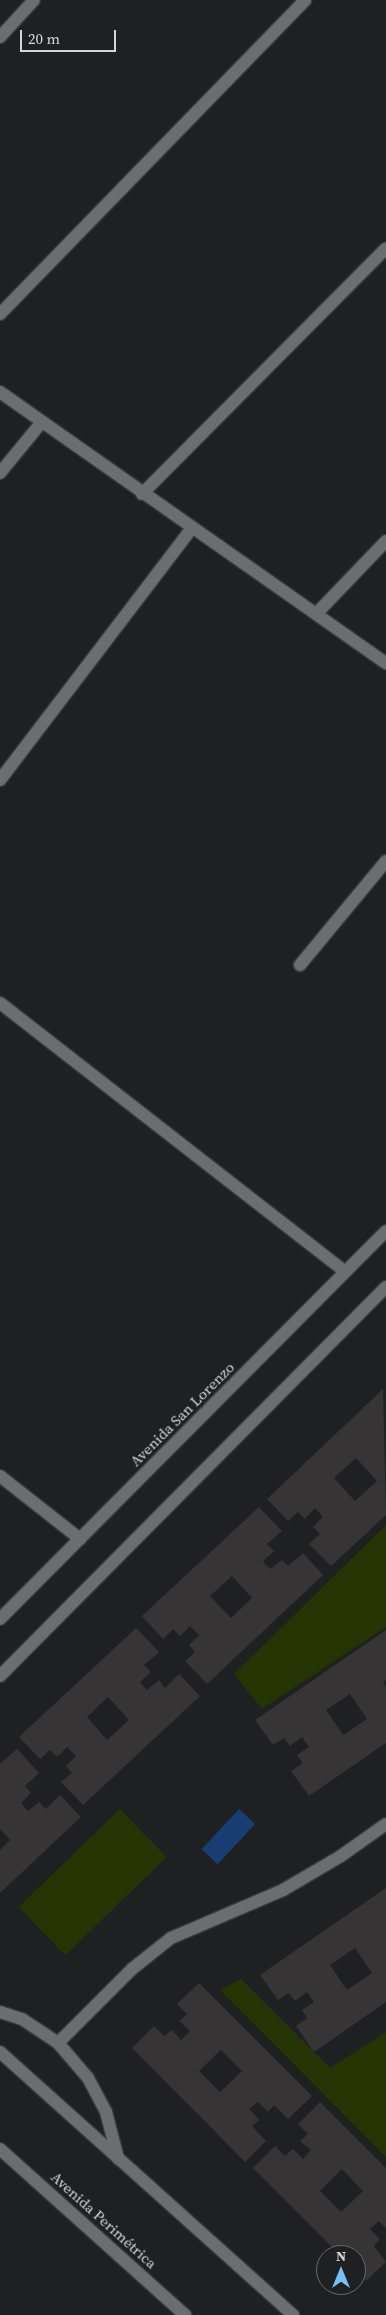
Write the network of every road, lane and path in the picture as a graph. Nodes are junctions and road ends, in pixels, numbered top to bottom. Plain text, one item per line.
1 (34, 0) edge
2 (305, 0) edge
3 (0, 37) edge
4 (386, 248) edge
5 (0, 314) edge
6 (0, 392) edge
7 (41, 423) junction
8 (0, 473) edge
9 (142, 494) junction
10 (192, 528) junction
11 (386, 540) edge
12 (316, 614) junction
13 (386, 663) edge
14 (0, 780) edge
15 (386, 861) edge
16 (300, 964) dead end
17 (0, 1003) edge
18 (386, 1231) edge
19 (345, 1272) junction
20 (386, 1287) edge
21 (0, 1476) edge
22 (80, 1539) junction
23 (0, 1619) edge
24 (0, 1676) edge
25 (386, 1824) edge
26 (0, 2012) edge
27 (58, 2043) junction
28 (0, 2052) edge
29 (0, 2149) edge
30 (118, 2158) junction
31 (185, 2315) edge
32 (293, 2315) edge

1 - 3 street
2 - 5 street
4 - 9 street
6 - 7 street
7 - 8 street
7 - 9 street
9 - 10 street
10 - 12 street
10 - 14 street
11 - 12 street
12 - 13 street
15 - 16 street
17 - 19 street
18 - 19 street, Avenida San Lorenzo
19 - 22 street, Avenida San Lorenzo
20 - 24 street
21 - 22 street
22 - 23 street, Avenida San Lorenzo
25 - 27 street
26 - 27 street
27 - 30 street
28 - 30 street
29 - 31 street, Avenida Perimétrica
30 - 32 street

